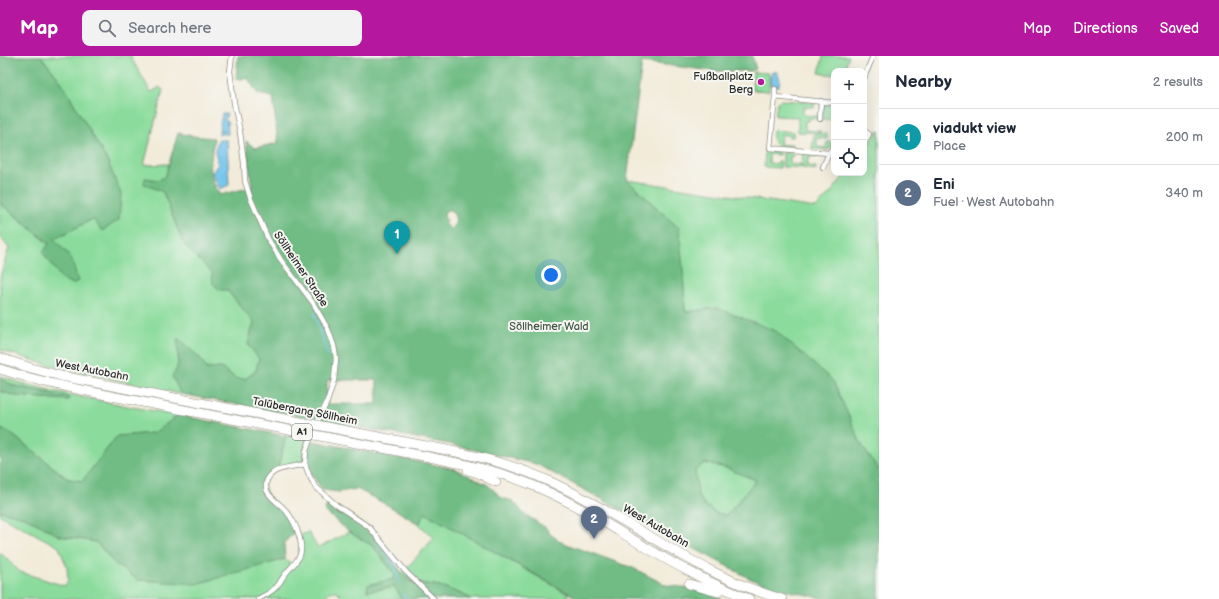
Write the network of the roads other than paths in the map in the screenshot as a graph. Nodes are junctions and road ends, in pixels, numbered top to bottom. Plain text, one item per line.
1 (232, 56) edge
2 (873, 56) edge
3 (867, 71) edge
4 (775, 89) dead end
5 (775, 97) junction
6 (821, 101) junction
7 (831, 103) edge
8 (820, 119) dead end
9 (831, 150) edge
10 (829, 153) junction
11 (823, 167) dead end
12 (0, 358) edge
13 (0, 369) edge
14 (180, 404) junction
15 (426, 446) joint
16 (424, 456) joint
17 (449, 461) junction
18 (305, 464) junction
19 (496, 482) dead end
20 (689, 584) dead end
21 (730, 592) junction
22 (258, 599) edge
23 (434, 599) edge
24 (749, 599) edge
25 (782, 599) edge

1 - 18 street, Söllheimer Straße
2 - 3 street
4 - 5 street
5 - 6 street
5 - 10 street
6 - 7 street
6 - 8 street
9 - 10 street
10 - 11 street
12 - 14 highway, West Autobahn / A1
13 - 14 highway, West Autobahn / A1
14 - 15 highway, Talübergang Söllheim / A1, bridge
14 - 16 highway, Talübergang Söllheim / A1, bridge
15 - 25 highway, West Autobahn / A1
16 - 17 highway, West Autobahn / A1
17 - 19 highway
17 - 21 highway, West Autobahn / A1
18 - 22 street
18 - 23 street
20 - 21 highway
21 - 24 highway, West Autobahn / A1

